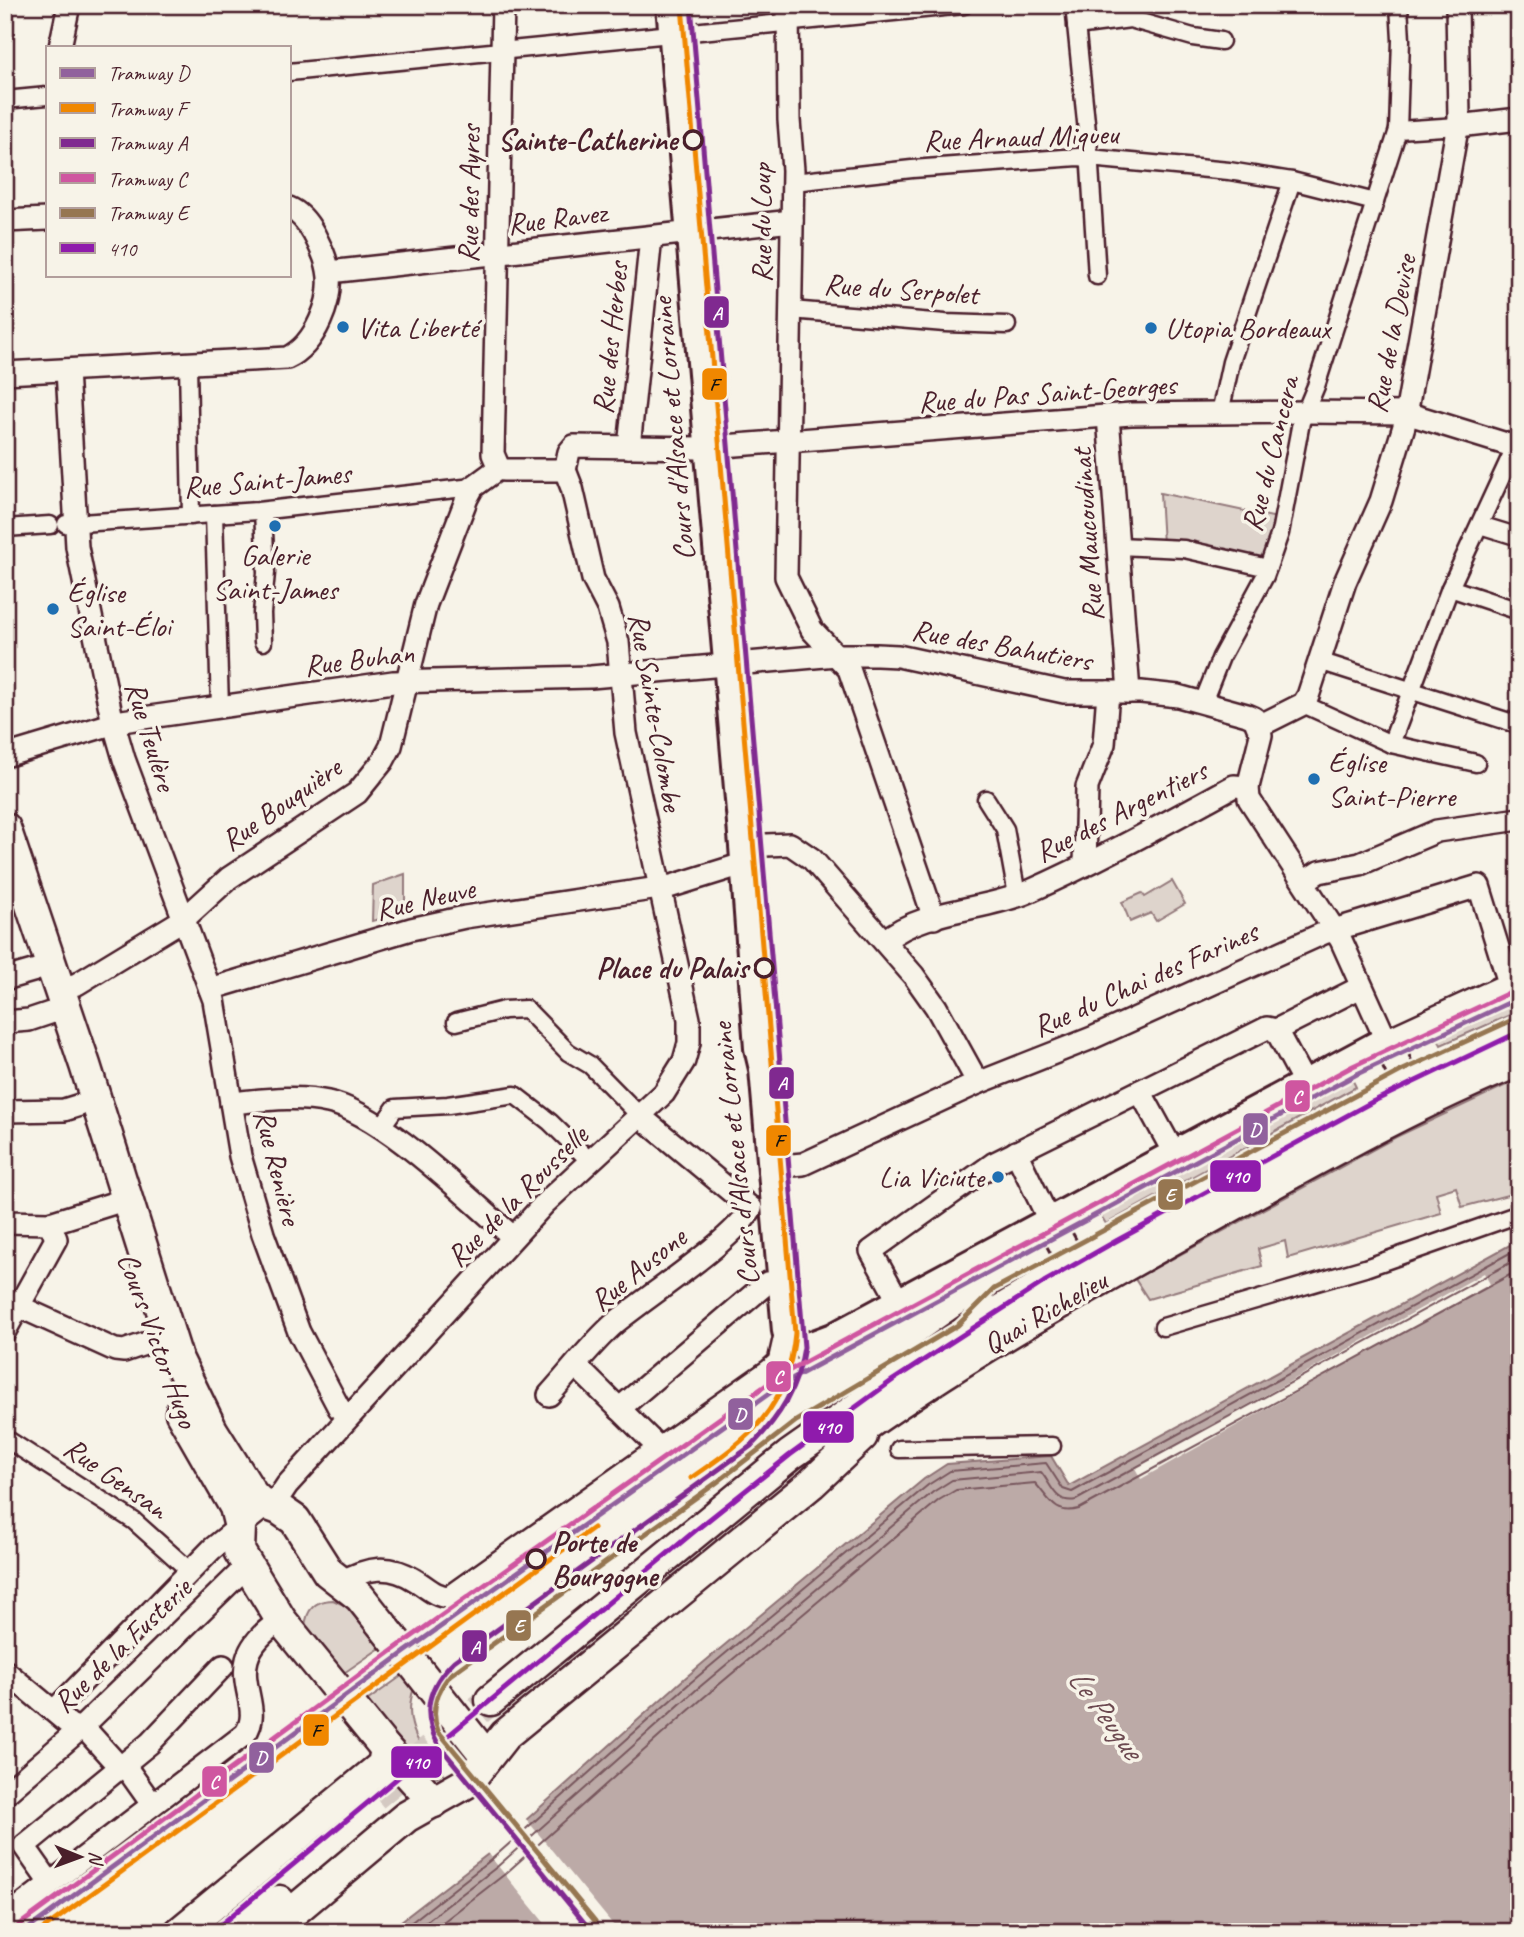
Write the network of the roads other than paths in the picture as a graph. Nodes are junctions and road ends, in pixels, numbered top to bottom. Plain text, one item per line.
1 (69, 5) edge
2 (503, 5) edge
3 (670, 5) edge
4 (964, 5) edge
5 (1074, 5) edge
6 (1399, 5) edge
7 (1457, 5) edge
8 (787, 14) edge
9 (1076, 26) junction
10 (672, 34) junction
11 (1222, 41) dead end
12 (60, 46) edge
13 (502, 51) junction
14 (290, 72) edge
15 (46, 96) edge
16 (5, 100) edge
17 (1519, 119) edge
18 (1458, 126) junction
19 (1398, 130) junction
20 (1088, 158) junction
21 (1292, 181) junction
22 (793, 182) junction
23 (1375, 202) junction
24 (290, 208) edge
25 (46, 219) edge
26 (5, 221) edge
27 (792, 222) junction
28 (689, 232) junction
29 (651, 237) junction
30 (496, 255) junction
31 (329, 272) junction
32 (1097, 276) dead end
33 (791, 310) junction
34 (1007, 324) dead end
35 (188, 363) junction
36 (67, 370) junction
37 (5, 373) edge
38 (1107, 410) junction
39 (1220, 412) junction
40 (1306, 412) junction
41 (1406, 413) junction
42 (789, 442) junction
43 (629, 447) junction
44 (708, 447) junction
45 (1515, 448) edge
46 (499, 468) junction
47 (565, 470) junction
48 (473, 487) junction
49 (263, 511) junction
50 (214, 514) junction
51 (191, 516) junction
52 (71, 524) junction
53 (50, 525) dead end
54 (1480, 525) junction
55 (5, 528) edge
56 (1519, 537) edge
57 (1118, 546) junction
58 (1268, 568) junction
59 (1450, 588) junction
60 (1519, 611) edge
61 (264, 642) dead end
62 (836, 655) junction
63 (1319, 661) junction
64 (727, 665) junction
65 (622, 674) junction
66 (407, 681) junction
67 (1410, 689) junction
68 (1129, 691) junction
69 (1108, 692) junction
70 (1203, 702) junction
71 (1303, 704) junction
72 (220, 707) junction
73 (114, 724) junction
74 (1519, 725) edge
75 (1259, 726) junction
76 (1395, 745) junction
77 (5, 757) edge
78 (1476, 763) dead end
79 (1248, 787) junction
80 (986, 799) dead end
81 (1519, 819) edge
82 (5, 828) edge
83 (743, 855) junction
84 (1085, 865) junction
85 (1305, 881) junction
86 (660, 887) junction
87 (13, 892) edge
88 (1017, 895) junction
89 (934, 918) junction
90 (184, 919) junction
91 (1335, 930) junction
92 (886, 940) junction
93 (36, 970) junction
94 (5, 979) edge
95 (1514, 981) edge
96 (1361, 987) junction
97 (209, 989) junction
98 (55, 1001) junction
99 (5, 1022) edge
100 (456, 1022) dead end
101 (1276, 1030) junction
102 (1519, 1032) edge
103 (1386, 1040) junction
104 (1519, 1061) edge
105 (978, 1083) junction
106 (1305, 1084) junction
107 (1140, 1091) junction
108 (1412, 1096) junction
109 (231, 1103) junction
110 (80, 1105) junction
111 (5, 1111) edge
112 (641, 1116) junction
113 (380, 1129) junction
114 (1016, 1152) junction
115 (1174, 1153) junction
116 (590, 1161) junction
117 (771, 1167) junction
118 (119, 1202) junction
119 (763, 1207) junction
120 (1519, 1214) edge
121 (1049, 1220) junction
122 (5, 1222) edge
123 (50, 1223) junction
124 (513, 1237) junction
125 (1074, 1266) junction
126 (781, 1282) junction
127 (899, 1301) junction
128 (18, 1306) junction
129 (1163, 1327) dead end
130 (5, 1331) edge
131 (786, 1331) junction
132 (153, 1341) junction
133 (576, 1366) junction
134 (899, 1388) junction
135 (549, 1395) dead end
136 (619, 1409) junction
137 (349, 1416) junction
138 (5, 1438) edge
139 (1052, 1446) dead end
140 (659, 1448) junction
141 (899, 1449) dead end
142 (273, 1506) junction
143 (240, 1527) junction
144 (247, 1566) junction
145 (190, 1571) junction
146 (341, 1582) junction
147 (281, 1620) junction
148 (235, 1664) junction
149 (5, 1671) edge
150 (442, 1699) junction
151 (497, 1708) tunnel mouth
152 (54, 1711) junction
153 (80, 1729) junction
154 (386, 1749) junction
155 (486, 1756) junction
156 (125, 1766) junction
157 (5, 1794) edge
158 (434, 1802) junction
159 (152, 1804) junction
160 (50, 1883) junction
161 (5, 1918) edge
162 (180, 1932) edge
163 (212, 1932) edge
164 (242, 1932) edge
165 (269, 1932) edge

1 - 12 street
2 - 13 street, Rue des Ayres
3 - 10 street, Cours d'Alsace et Lorraine
4 - 8 street
5 - 9 street
6 - 19 street, Rue du Cancera
7 - 18 street, Rue de la Devise
8 - 10 street
8 - 22 street, Rue du Loup
9 - 11 street
9 - 20 street
10 - 13 street
10 - 28 street, Cours d'Alsace et Lorraine
13 - 14 street
13 - 30 street, Rue des Ayres
15 - 16 street
17 - 18 street
18 - 19 street
18 - 41 street, Rue de la Devise
19 - 23 street, Rue du Cancera
20 - 21 street, Rue Arnaud Miqueu
20 - 22 street, Rue Arnaud Miqueu
20 - 32 street
21 - 23 street, Rue Arnaud Miqueu
21 - 39 street
22 - 27 street, Rue du Loup
23 - 40 street, Rue du Cancera
24 - 31 street
25 - 26 street
27 - 28 street, Rue Ravez
27 - 33 street, Rue du Loup
28 - 29 street, Rue Ravez
28 - 44 street, Cours d'Alsace et Lorraine
29 - 30 street, Rue Ravez
29 - 43 street, Rue des Herbes
30 - 31 street, Rue Ravez
30 - 46 street, Rue des Ayres
31 - 35 street
33 - 34 street, Rue du Serpolet
33 - 42 street, Rue du Loup
35 - 36 street
35 - 51 street
36 - 37 street
36 - 52 street, Rue Teulère
38 - 39 street, Rue du Pas Saint-Georges
38 - 42 street, Rue du Pas Saint-Georges
38 - 57 street, Rue Maucoudinat
39 - 40 street, Rue du Pas Saint-Georges
40 - 41 street, Rue du Pas Saint-Georges
40 - 58 street, Rue du Cancera
41 - 45 street, Rue du Pas Saint-Georges
41 - 63 street, Rue de la Devise
42 - 44 street, Rue du Pas Saint-Georges
42 - 62 street, Rue du Loup
43 - 44 street, Rue du Pas Saint-Georges
43 - 47 street, Rue du Pas Saint-Georges
44 - 64 street, Cours d'Alsace et Lorraine
45 - 54 street
46 - 47 street
46 - 48 street
47 - 65 street, Rue Sainte-Colombe
48 - 49 street, Rue Saint-James
48 - 66 street, Rue Bouquière
49 - 50 street, Rue Saint-James
49 - 61 street
50 - 51 street, Rue Saint-James
50 - 72 street
51 - 52 street, Rue Saint-James
52 - 73 street, Rue Teulère
53 - 55 street
54 - 56 street
54 - 59 street
57 - 58 street
57 - 68 street, Rue Maucoudinat
58 - 70 street, Rue du Cancera
59 - 60 street
59 - 67 street
62 - 64 street, Rue des Bahutiers
62 - 69 street, Rue des Bahutiers
62 - 89 street, Rue du Loup
63 - 67 street
63 - 71 street, Rue de la Devise
64 - 65 street, Rue Buhan
64 - 83 street, Cours d'Alsace et Lorraine
65 - 66 street, Rue Buhan
65 - 86 street, Rue Sainte-Colombe
66 - 72 street, Rue Buhan
66 - 90 street, Rue Bouquière
67 - 74 street
67 - 76 street
68 - 69 street, Rue des Bahutiers
68 - 70 street, Rue des Bahutiers
69 - 84 street
70 - 75 street, Rue des Bahutiers
71 - 75 street
71 - 76 street
72 - 73 street, Rue Buhan
73 - 77 street, Rue Buhan
73 - 90 street, Rue Teulère
75 - 79 street, Rue des Argentiers
76 - 78 street
79 - 84 street, Rue des Argentiers
79 - 85 street
80 - 88 street
81 - 85 street
82 - 87 main road, Cours Victor Hugo
83 - 86 street, Rue Neuve
83 - 92 street
83 - 117 street, Cours d'Alsace et Lorraine
84 - 88 street, Rue des Argentiers
85 - 91 street
86 - 97 street, Rue Neuve
86 - 112 street, Rue de la Rousselle
87 - 93 main road, Cours Victor Hugo
87 - 98 main road, Cours Victor Hugo
88 - 89 street, Rue des Argentiers
89 - 92 street
90 - 97 street, Rue Renière
90 - 98 street, Rue Bouquière
91 - 95 street, Rue du Chai des Farines
91 - 96 street
91 - 105 street, Rue du Chai des Farines
92 - 105 street
93 - 94 street
93 - 98 main road, Cours Victor Hugo
95 - 103 street
96 - 101 street
96 - 103 street
97 - 109 street, Rue Renière
98 - 99 street, Rue Bouquière
98 - 110 main road, Cours Victor Hugo
98 - 118 main road, Cours Victor Hugo
100 - 112 street
101 - 106 street
101 - 107 street
102 - 108 main road
103 - 106 street
103 - 108 street
104 - 108 main road
105 - 117 street
106 - 115 street
107 - 114 street
107 - 115 street
108 - 125 main road, Quai Richelieu
108 - 134 main road, Quai Richelieu
109 - 113 street
109 - 137 street, Rue Renière
110 - 111 street
110 - 118 main road, Cours Victor Hugo
112 - 116 street, Rue de la Rousselle
112 - 119 street
113 - 116 street
113 - 124 street
114 - 121 street
114 - 127 street
115 - 121 street
116 - 124 street, Rue de la Rousselle
117 - 119 street, Cours d'Alsace et Lorraine
118 - 123 street
118 - 132 main road, Cours Victor Hugo
118 - 142 main road, Cours Victor Hugo
119 - 126 street, Cours d'Alsace et Lorraine
119 - 133 street, Rue Ausone
120 - 129 street
121 - 125 street, Quai Richelieu
121 - 127 street
122 - 123 street
123 - 128 street
124 - 137 street, Rue de la Rousselle
125 - 134 main road, Quai Richelieu
126 - 131 street, Cours d'Alsace et Lorraine
126 - 136 street
127 - 131 street
128 - 130 street
128 - 132 street
131 - 140 street
132 - 143 main road, Cours Victor Hugo
133 - 135 street, Rue Ausone
133 - 136 street
134 - 150 main road
134 - 151 main road, Quai Richelieu
134 - 155 main road
136 - 140 street
137 - 142 street, Rue de la Rousselle
138 - 145 street, Rue Gensan
139 - 141 street
140 - 146 street
142 - 143 street
142 - 146 main road, Cours Victor Hugo
143 - 144 main road, Cours Victor Hugo
143 - 145 street
144 - 147 main road, Cours Victor Hugo
144 - 153 street, Rue de la Fusterie
145 - 152 street
146 - 150 main road, Cours Victor Hugo
147 - 148 street
147 - 154 main road, Cours Victor Hugo
148 - 156 street
148 - 159 street
149 - 152 street
150 - 155 main road, Cours Victor Hugo
152 - 153 street
153 - 156 street
153 - 157 street, Rue de la Fusterie
154 - 158 main road, Cours Victor Hugo
154 - 162 main road
155 - 158 main road
156 - 159 street
156 - 160 street
158 - 165 main road
159 - 160 street
160 - 161 street
163 - 164 main road

